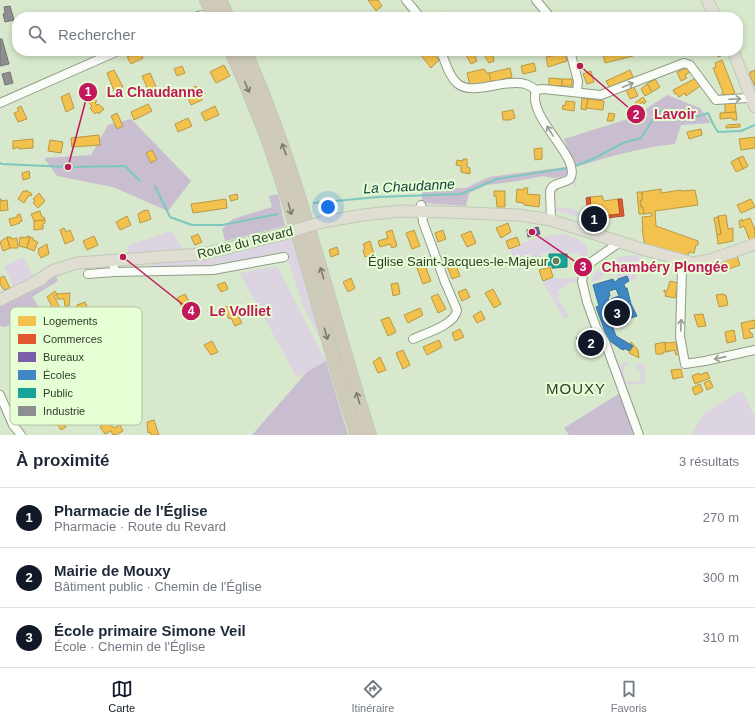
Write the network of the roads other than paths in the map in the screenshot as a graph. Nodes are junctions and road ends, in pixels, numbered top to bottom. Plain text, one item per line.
1 (206, 0) edge
2 (220, 0) edge
3 (406, 0) edge
4 (536, 0) edge
5 (707, 0) edge
6 (714, 0) edge
7 (212, 12) edge
8 (226, 12) edge
9 (416, 12) edge
10 (546, 12) edge
11 (713, 12) edge
12 (719, 12) edge
13 (107, 56) edge
14 (233, 56) edge
15 (246, 56) edge
16 (443, 56) edge
17 (571, 56) edge
18 (735, 56) edge
19 (536, 90) junction
20 (577, 92) junction
21 (753, 102) edge
22 (0, 103) edge
23 (421, 208) junction
24 (551, 220) junction
25 (620, 242) junction
26 (755, 244) edge
27 (284, 257) dead end
28 (684, 262) junction
29 (114, 266) junction
30 (88, 274) dead end
31 (0, 300) edge
32 (413, 339) dead end
33 (755, 350) edge
34 (0, 395) edge
35 (10, 418) edge
36 (13, 425) edge
37 (21, 435) edge
38 (357, 435) edge
39 (370, 435) edge
40 (639, 435) edge

1 - 7 highway
2 - 8 highway
3 - 9 street
4 - 10 street
5 - 11 main road
6 - 12 main road
13 - 22 street
14 -> 38 highway
39 -> 15 highway
16 - 19 street
17 - 20 street
18 - 21 main road
19 - 20 street
24 -> 19 street
20 -> 21 street
23 - 24 main road, Route du Revard
23 - 29 main road, Route du Revard, bridge
23 - 32 street
24 - 25 main road, Route du Revard
25 - 28 main road, Route du Revard
25 - 40 street
26 - 28 main road, Route du Revard
27 - 29 street
33 -> 28 street
29 - 30 street
29 - 31 main road, Route du Revard
34 - 35 street
36 - 37 street

